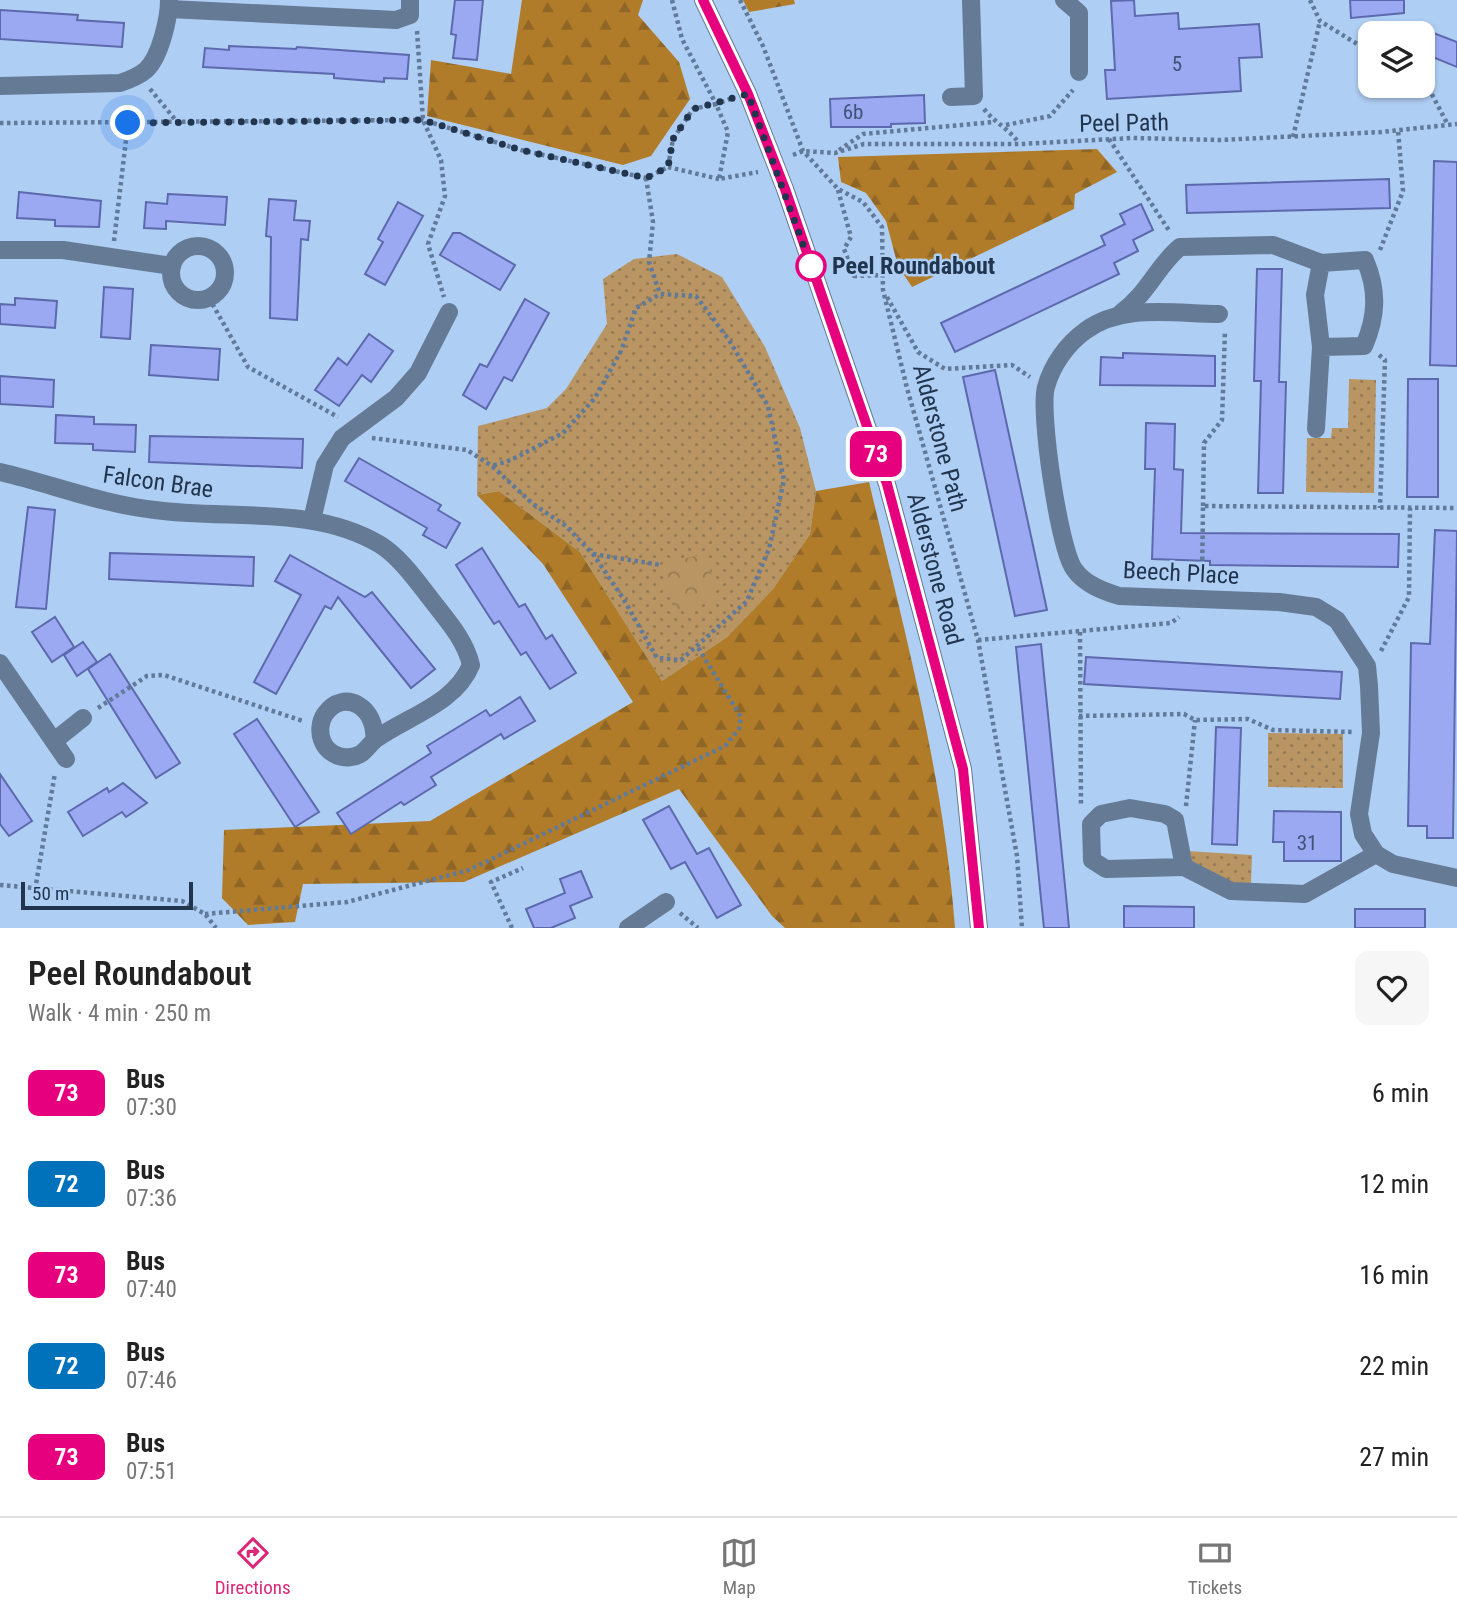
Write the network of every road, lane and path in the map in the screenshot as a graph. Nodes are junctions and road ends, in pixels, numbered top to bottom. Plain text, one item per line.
1 (672, 0) edge
2 (703, 0) edge
3 (740, 0) edge
4 (971, 0) edge
5 (1064, 0) edge
6 (1310, 0) edge
7 (169, 4) edge
8 (410, 7) edge
9 (1320, 20) junction
10 (1358, 44) edge
11 (1079, 72) joint
12 (139, 75) junction
13 (0, 86) edge
14 (748, 94) junction
15 (974, 96) junction
16 (993, 96) dead end
17 (951, 97) dead end
18 (1434, 98) edge
19 (716, 104) junction
20 (423, 120) junction
21 (994, 122) junction
22 (0, 123) edge
23 (128, 123) junction
24 (179, 123) junction
25 (1457, 124) edge
26 (1006, 125) junction
27 (1448, 125) junction
28 (1398, 130) junction
29 (1293, 137) junction
30 (1109, 139) junction
31 (1020, 144) junction
32 (803, 151) junction
33 (835, 153) junction
34 (793, 155) dead end
35 (668, 167) junction
36 (760, 172) dead end
37 (646, 178) junction
38 (719, 179) junction
39 (838, 189) junction
40 (1180, 247) junction
41 (0, 250) edge
42 (112, 257) junction
43 (1365, 260) junction
44 (1321, 263) junction
45 (172, 266) junction
46 (884, 275) junction
47 (883, 290) junction
48 (660, 294) junction
49 (209, 298) junction
50 (449, 312) joint
51 (1121, 313) junction
52 (1219, 314) joint
53 (1364, 346) junction
54 (1321, 348) junction
55 (1046, 387) junction
56 (355, 428) junction
57 (1316, 429) dead end
58 (492, 466) junction
59 (0, 472) edge
60 (1203, 506) junction
61 (1380, 508) junction
62 (1410, 508) junction
63 (1457, 508) edge
64 (312, 520) junction
65 (593, 554) junction
66 (661, 565) dead end
67 (1202, 600) junction
68 (1080, 632) junction
69 (978, 640) junction
70 (697, 646) junction
71 (0, 663) edge
72 (1367, 666) junction
73 (1079, 716) junction
74 (83, 718) joint
75 (1195, 720) junction
76 (320, 727) junction
77 (1371, 733) junction
78 (374, 740) junction
79 (54, 741) junction
80 (66, 759) joint
81 (1175, 820) junction
82 (1091, 824) junction
83 (1376, 854) junction
84 (1184, 867) junction
85 (523, 868) dead end
86 (1457, 878) edge
87 (0, 886) edge
88 (35, 890) junction
89 (666, 902) dead end
90 (205, 914) junction
91 (216, 928) edge
92 (512, 928) edge
93 (628, 928) edge
94 (979, 928) edge
95 (1022, 928) edge

1 - 19 path
2 - 14 street, Alderstone Road
3 - 32 path, Alderstone Path
4 - 15 street
5 - 11 street
6 - 9 path
7 - 8 street
7 - 12 street
8 - 20 path
9 - 10 path
9 - 29 path
11 - 26 path
12 - 13 street
12 - 24 path
14 - 19 path
14 - 94 street, Alderstone Road
15 - 16 street
15 - 17 street
15 - 21 path
18 - 27 path
19 - 35 path
19 - 38 path
20 - 24 path
20 - 37 path
20 - 50 path
21 - 26 path
21 - 33 path
22 - 23 path
23 - 24 path
23 - 42 path
25 - 27 path, Peel Path
26 - 31 path
27 - 28 path, Peel Path
28 - 29 path, Peel Path
28 - 43 path
29 - 30 path, Peel Path
30 - 31 path, Peel Path
30 - 40 path
31 - 33 path, Peel Path
32 - 33 path, Peel Path
32 - 34 path, Peel Path
32 - 39 path, Alderstone Path
35 - 37 path
35 - 38 path
36 - 38 path
37 - 48 path
39 - 46 path, Alderstone Path
39 - 46 path
40 - 44 street
40 - 51 street, Beech Place
41 - 42 street
42 - 45 street
43 - 44 street
43 - 53 street
44 - 54 street
45 - 49 street
45 - 49 street
46 - 47 path, Alderstone Path
47 - 55 path
47 - 69 path, Alderstone Path
48 - 58 path
48 - 70 path
49 - 56 path
50 - 56 street
51 - 52 street, Beech Place
51 - 55 street, Beech Place
52 - 60 path
53 - 54 street
53 - 61 path
54 - 57 street
55 - 67 street, Beech Place
56 - 58 path
56 - 64 street
58 - 65 path
59 - 64 street, Falcon Brae
60 - 61 path
60 - 67 path
61 - 62 path
62 - 63 path
62 - 72 path
64 - 78 street, Falcon Brae
65 - 66 path
65 - 70 path
67 - 68 path
67 - 72 street, Beech Place
68 - 69 path
68 - 73 path
69 - 95 path, Alderstone Path
70 - 90 path
71 - 79 street
72 - 77 street, Beech Place
73 - 75 path
73 - 82 path
74 - 76 path
74 - 79 street
75 - 77 path
75 - 81 path
76 - 78 street, Falcon Brae
76 - 78 street
77 - 83 street, Beech Place
79 - 80 street
80 - 88 path
81 - 82 street
81 - 84 street
82 - 84 street
83 - 84 street
83 - 86 street
85 - 92 path
87 - 88 path
88 - 90 path
89 - 93 street
90 - 91 path

